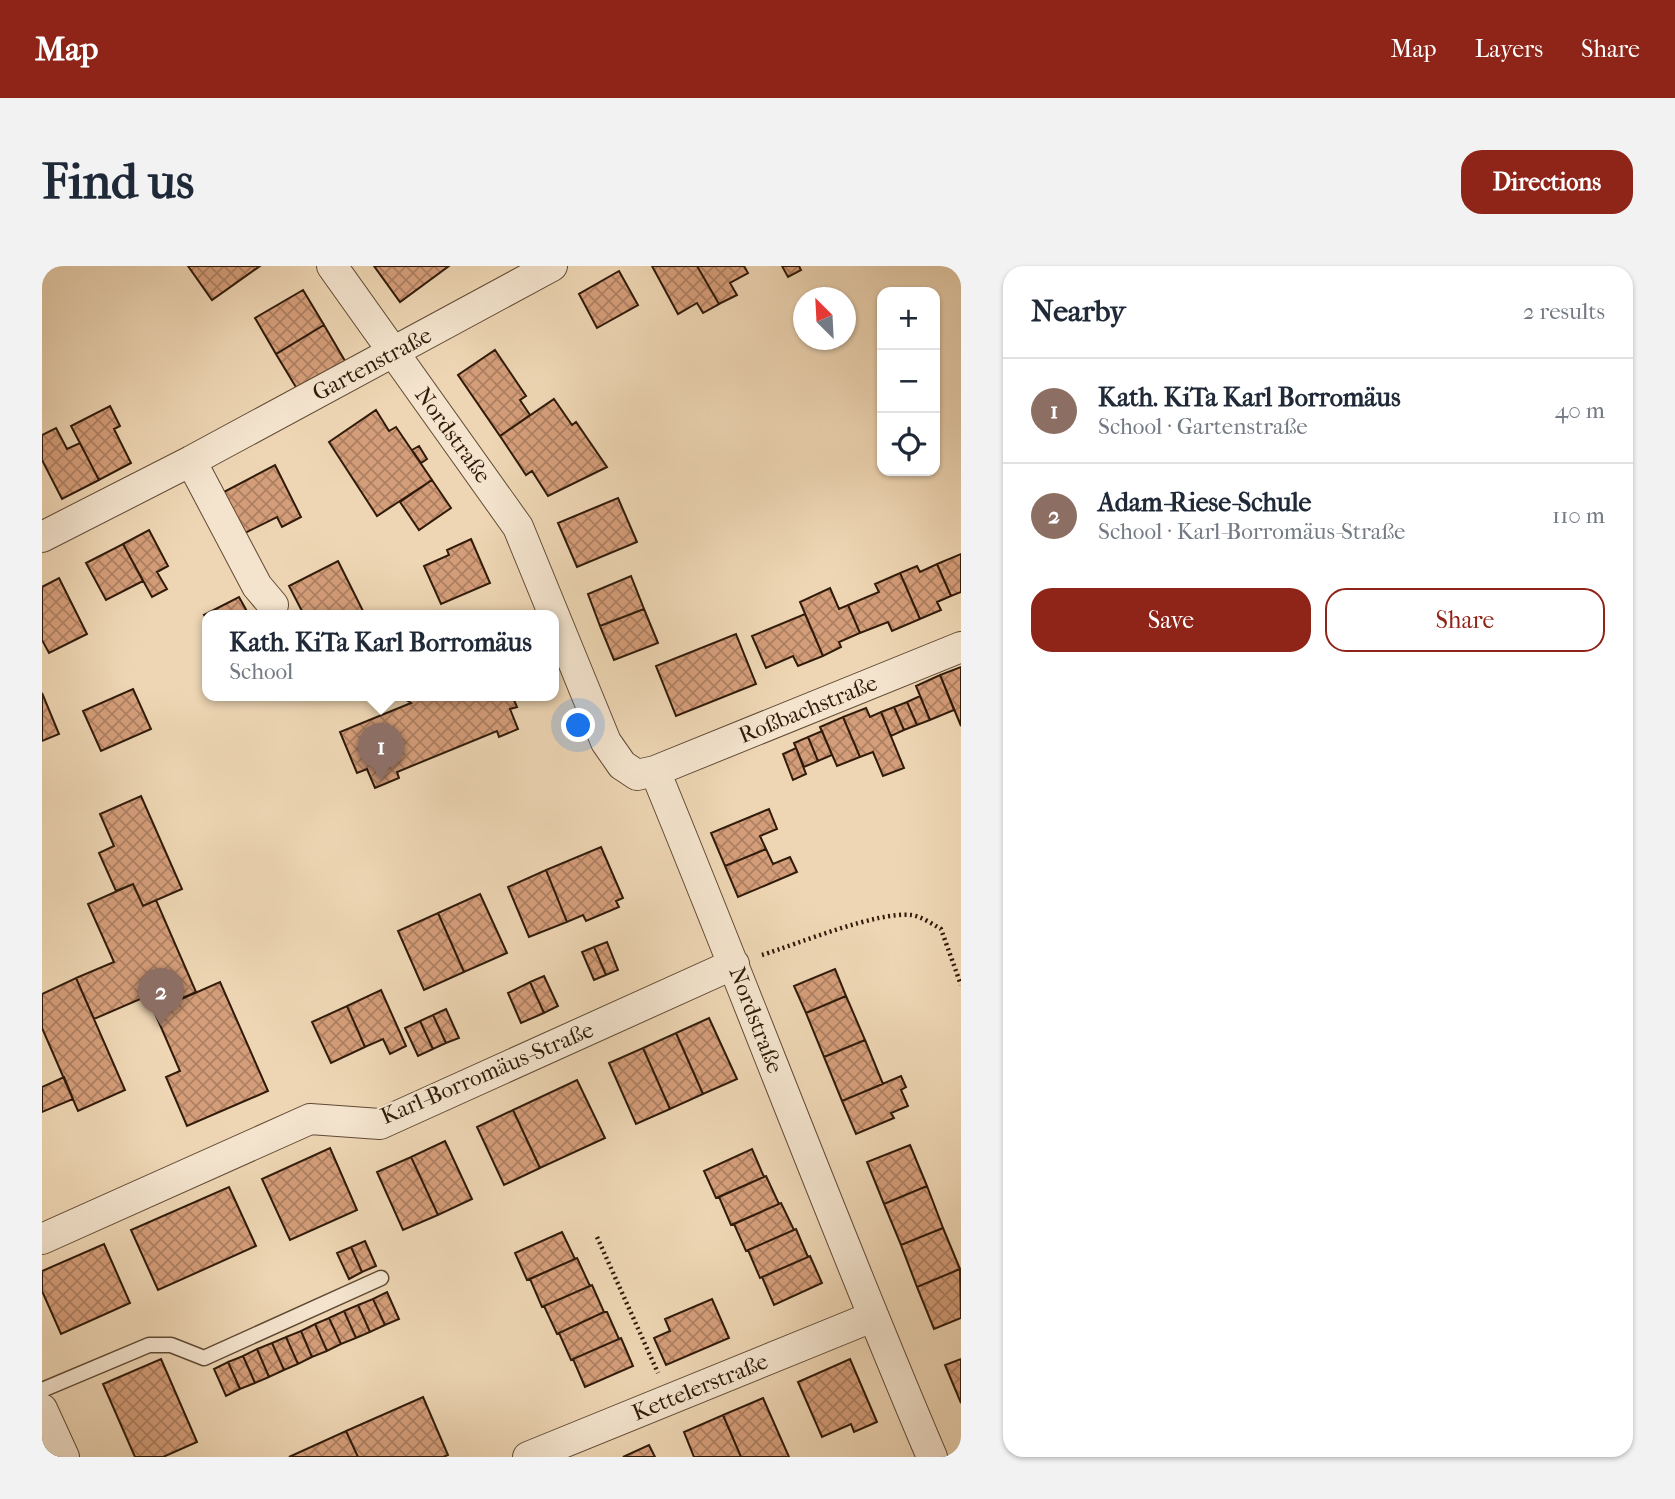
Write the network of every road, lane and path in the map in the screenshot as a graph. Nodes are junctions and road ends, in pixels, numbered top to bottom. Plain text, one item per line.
1 (332, 266) edge
2 (552, 266) edge
3 (394, 353) junction
4 (191, 461) junction
5 (42, 537) edge
6 (273, 605) dead end
7 (552, 610) edge
8 (559, 627) edge
9 (961, 647) edge
10 (656, 771) junction
11 (734, 964) junction
12 (961, 985) edge
13 (597, 1237) dead end
14 (42, 1239) edge
15 (381, 1278) dead end
16 (872, 1317) junction
17 (42, 1390) edge
18 (669, 1399) junction
19 (42, 1409) edge
20 (64, 1457) edge
21 (528, 1457) edge
22 (932, 1457) edge

1 - 3 street, Nordstraße
2 - 3 street, Gartenstraße
3 - 4 street, Gartenstraße
3 - 7 street, Nordstraße
4 - 5 street, Gartenstraße
4 - 6 street
8 - 10 street, Nordstraße
9 - 10 street, Roßbachstraße
10 - 11 street, Nordstraße
11 - 12 path
11 - 14 street, Karl-Borromäus-Straße
11 - 16 street, Nordstraße
13 - 18 path
15 - 17 lane
16 - 18 street, Kettelerstraße
16 - 22 street, Nordstraße
18 - 21 street, Kettelerstraße
19 - 20 street

